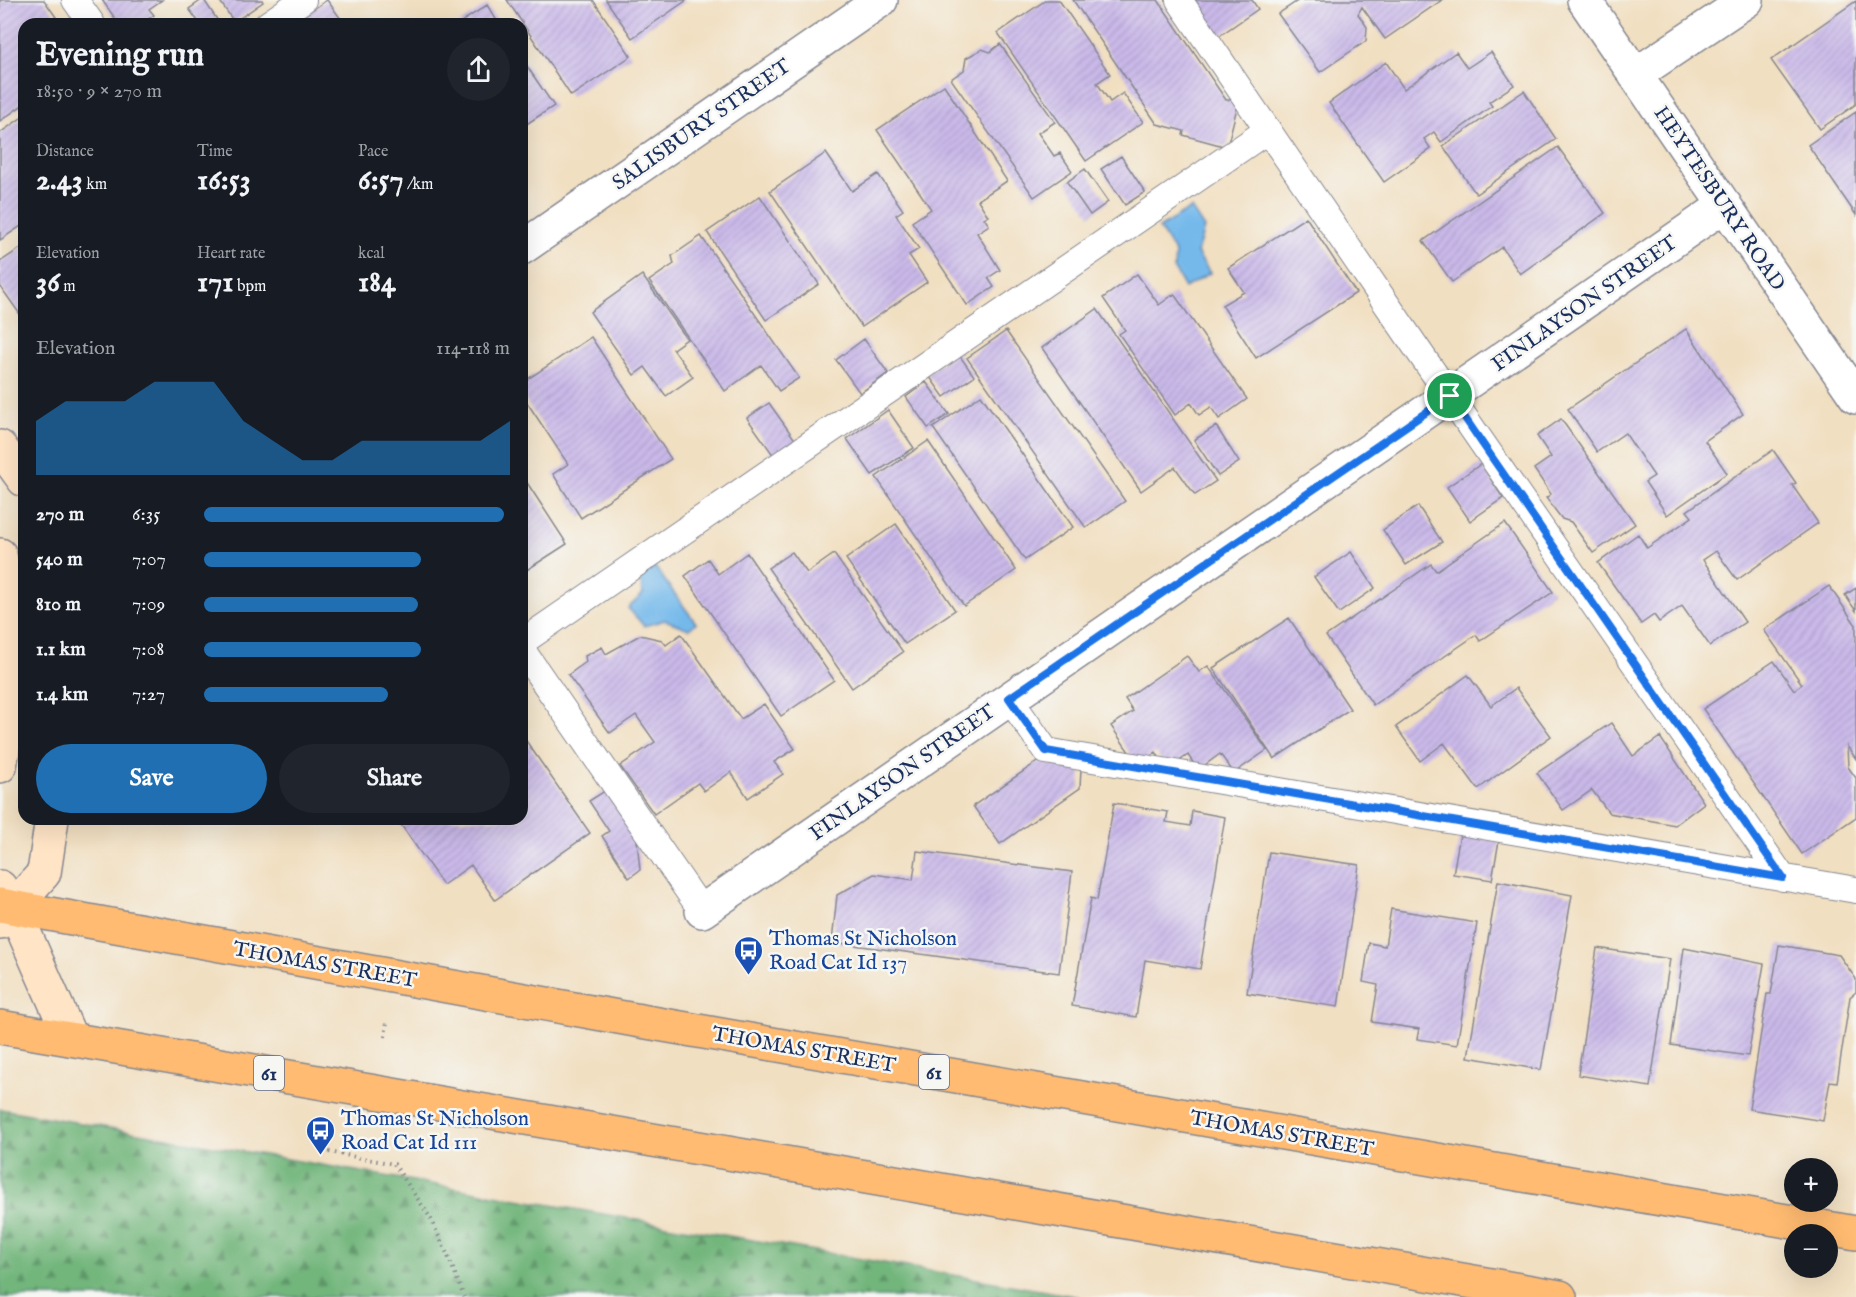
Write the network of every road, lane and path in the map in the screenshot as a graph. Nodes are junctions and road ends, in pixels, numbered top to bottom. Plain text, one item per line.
1 (75, 0) edge
2 (303, 0) edge
3 (881, 0) edge
4 (1179, 0) edge
5 (1584, 0) edge
6 (1747, 0) edge
7 (88, 18) edge
8 (277, 18) edge
9 (1635, 75) junction
10 (1268, 130) junction
11 (1725, 205) junction
12 (528, 244) edge
13 (1450, 396) junction
14 (1856, 397) edge
15 (0, 447) edge
16 (18, 472) edge
17 (0, 555) edge
18 (528, 638) edge
19 (528, 659) edge
20 (1009, 698) junction
21 (0, 766) edge
22 (51, 825) edge
23 (1783, 878) junction
24 (1856, 890) edge
25 (3, 906) edge
26 (702, 910) joint
27 (387, 1022) dead end
28 (0, 1027) edge
29 (385, 1037) dead end
30 (71, 1039) junction
31 (329, 1152) dead end
32 (1856, 1233) edge
33 (464, 1297) edge
34 (1560, 1297) edge

1 - 7 lane
2 - 8 lane
3 - 12 street, SALISBURY STREET
4 - 10 lane
5 - 9 street, HEYTESBURY ROAD
6 - 9 street
9 - 11 street, HEYTESBURY ROAD
10 - 13 lane
10 - 18 lane
11 - 13 street, FINLAYSON STREET
11 - 14 street, HEYTESBURY ROAD
13 - 20 street, FINLAYSON STREET
13 - 23 lane
15 - 16 main road
17 - 21 main road
19 - 26 lane
20 - 23 lane
20 - 26 street, FINLAYSON STREET
22 - 25 main road
23 - 24 lane
25 - 30 main road
25 - 32 main road, THOMAS STREET / 61
27 - 29 path
28 - 30 main road, 61
30 - 34 main road, 61
31 - 33 path

